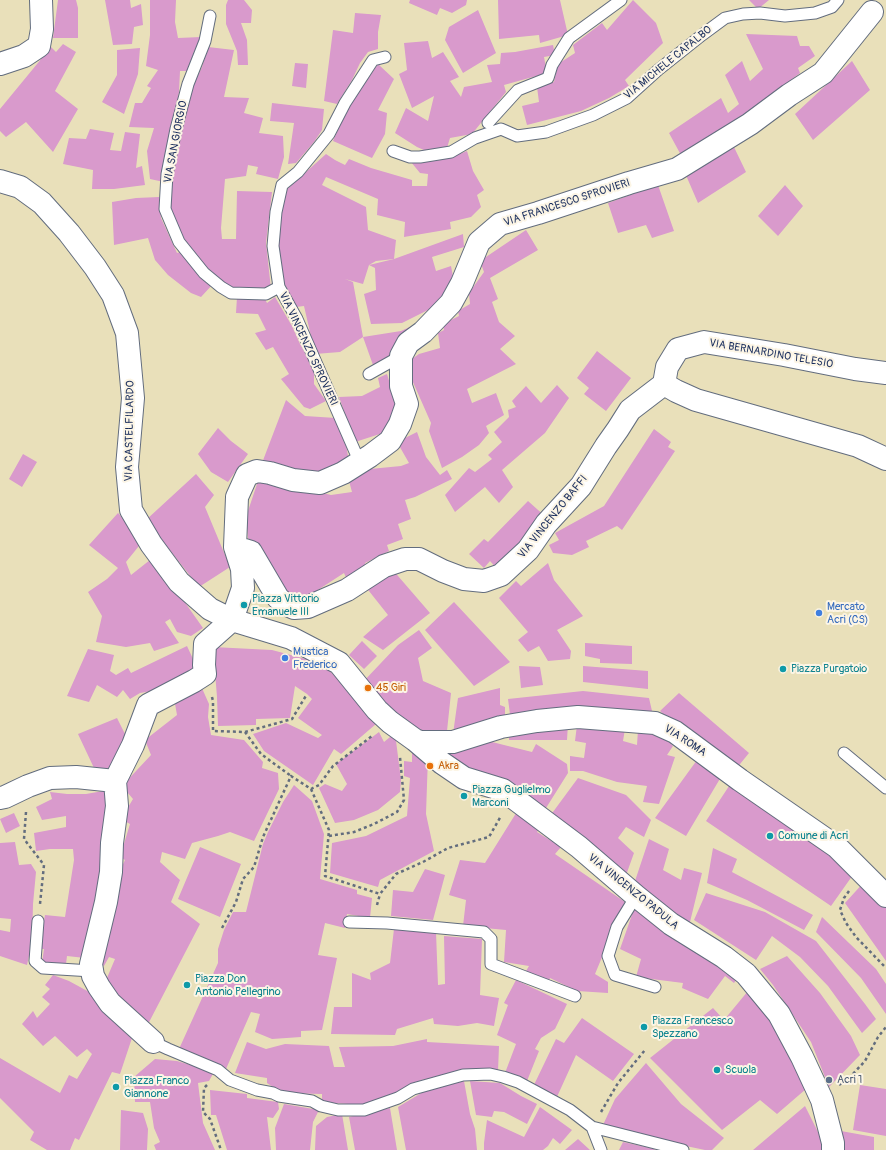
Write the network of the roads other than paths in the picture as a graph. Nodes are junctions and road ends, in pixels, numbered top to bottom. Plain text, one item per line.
1 (41, 0) edge
2 (621, 0) edge
3 (838, 0) edge
4 (872, 4) edge
5 (210, 16) dead end
6 (385, 57) dead end
7 (0, 64) edge
8 (488, 123) dead end
9 (393, 151) dead end
10 (0, 181) edge
11 (279, 287) junction
12 (401, 356) junction
13 (886, 373) edge
14 (369, 374) dead end
15 (665, 375) junction
16 (886, 459) edge
17 (360, 463) junction
18 (235, 547) junction
19 (232, 620) junction
20 (415, 740) junction
21 (844, 753) dead end
22 (115, 781) junction
23 (886, 788) edge
24 (0, 798) edge
25 (636, 896) junction
26 (886, 896) edge
27 (38, 921) road end
28 (349, 922) dead end
29 (92, 971) junction
30 (655, 987) dead end
31 (575, 996) dead end
32 (153, 1042) joint
33 (592, 1127) junction
34 (601, 1150) edge
35 (683, 1150) edge
36 (833, 1150) edge

1 - 7 street
2 - 8 lane
3 - 9 lane, VIA MICHELE CAPALBO
4 - 12 street, VIA FRANCESCO SPROVIERI
5 - 11 lane, VIA SAN GIORGIO
6 - 11 lane, VIA VINCENZO SPROVIERI
10 - 19 street, VIA CASTELFILARDO
11 - 17 lane, VIA VINCENZO SPROVIERI
12 - 14 lane
12 - 17 street
13 - 15 street, VIA BERNARDINO TELESIO
15 - 16 street
15 - 18 street, VIA VINCENZO BAFFI
17 - 18 street
18 - 19 street
19 - 20 street, VIA VINCENZO PADULA
19 - 22 street
20 - 25 street, VIA VINCENZO PADULA
20 - 26 street, VIA ROMA
21 - 23 lane
22 - 24 street
22 - 29 street
25 - 30 lane
25 - 36 street, VIA VINCENZO PADULA
27 - 29 lane
28 - 31 lane
29 - 32 street
32 - 33 lane
33 - 34 lane
33 - 35 lane

